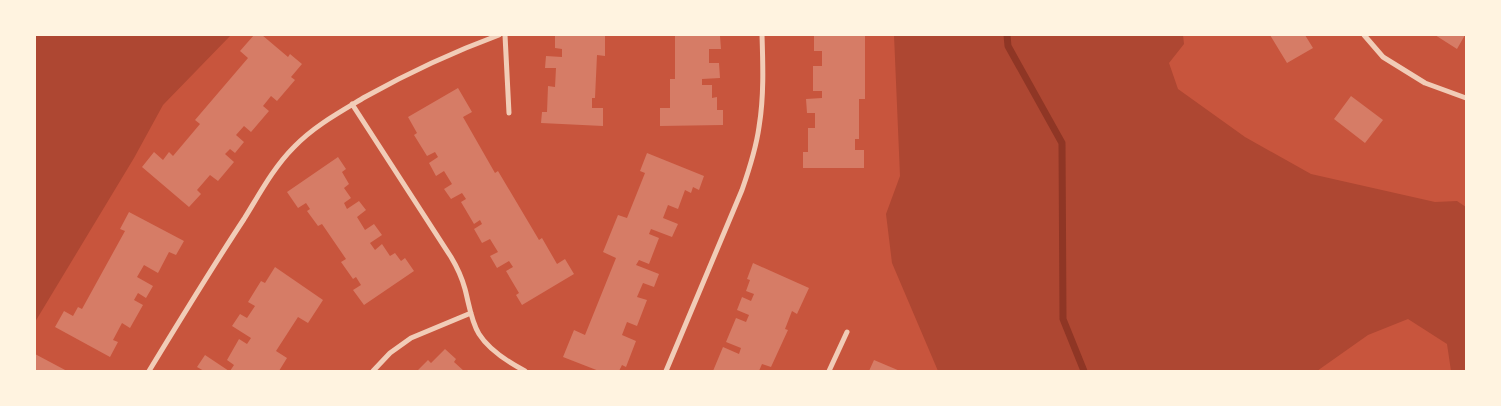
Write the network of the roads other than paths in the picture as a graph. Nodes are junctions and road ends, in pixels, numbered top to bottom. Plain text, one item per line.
1 (500, 35) edge
2 (506, 35) edge
3 (762, 35) edge
4 (1364, 35) edge
5 (1466, 98) edge
6 (352, 104) junction
7 (509, 113) dead end
8 (471, 312) junction
9 (847, 332) dead end
10 (149, 371) edge
11 (373, 371) edge
12 (525, 371) edge
13 (666, 371) edge
14 (829, 371) edge

1 - 6 street
2 - 7 street
3 - 13 street
4 - 5 street
6 - 8 street
6 - 10 street
8 - 11 street
8 - 12 street
9 - 14 street

